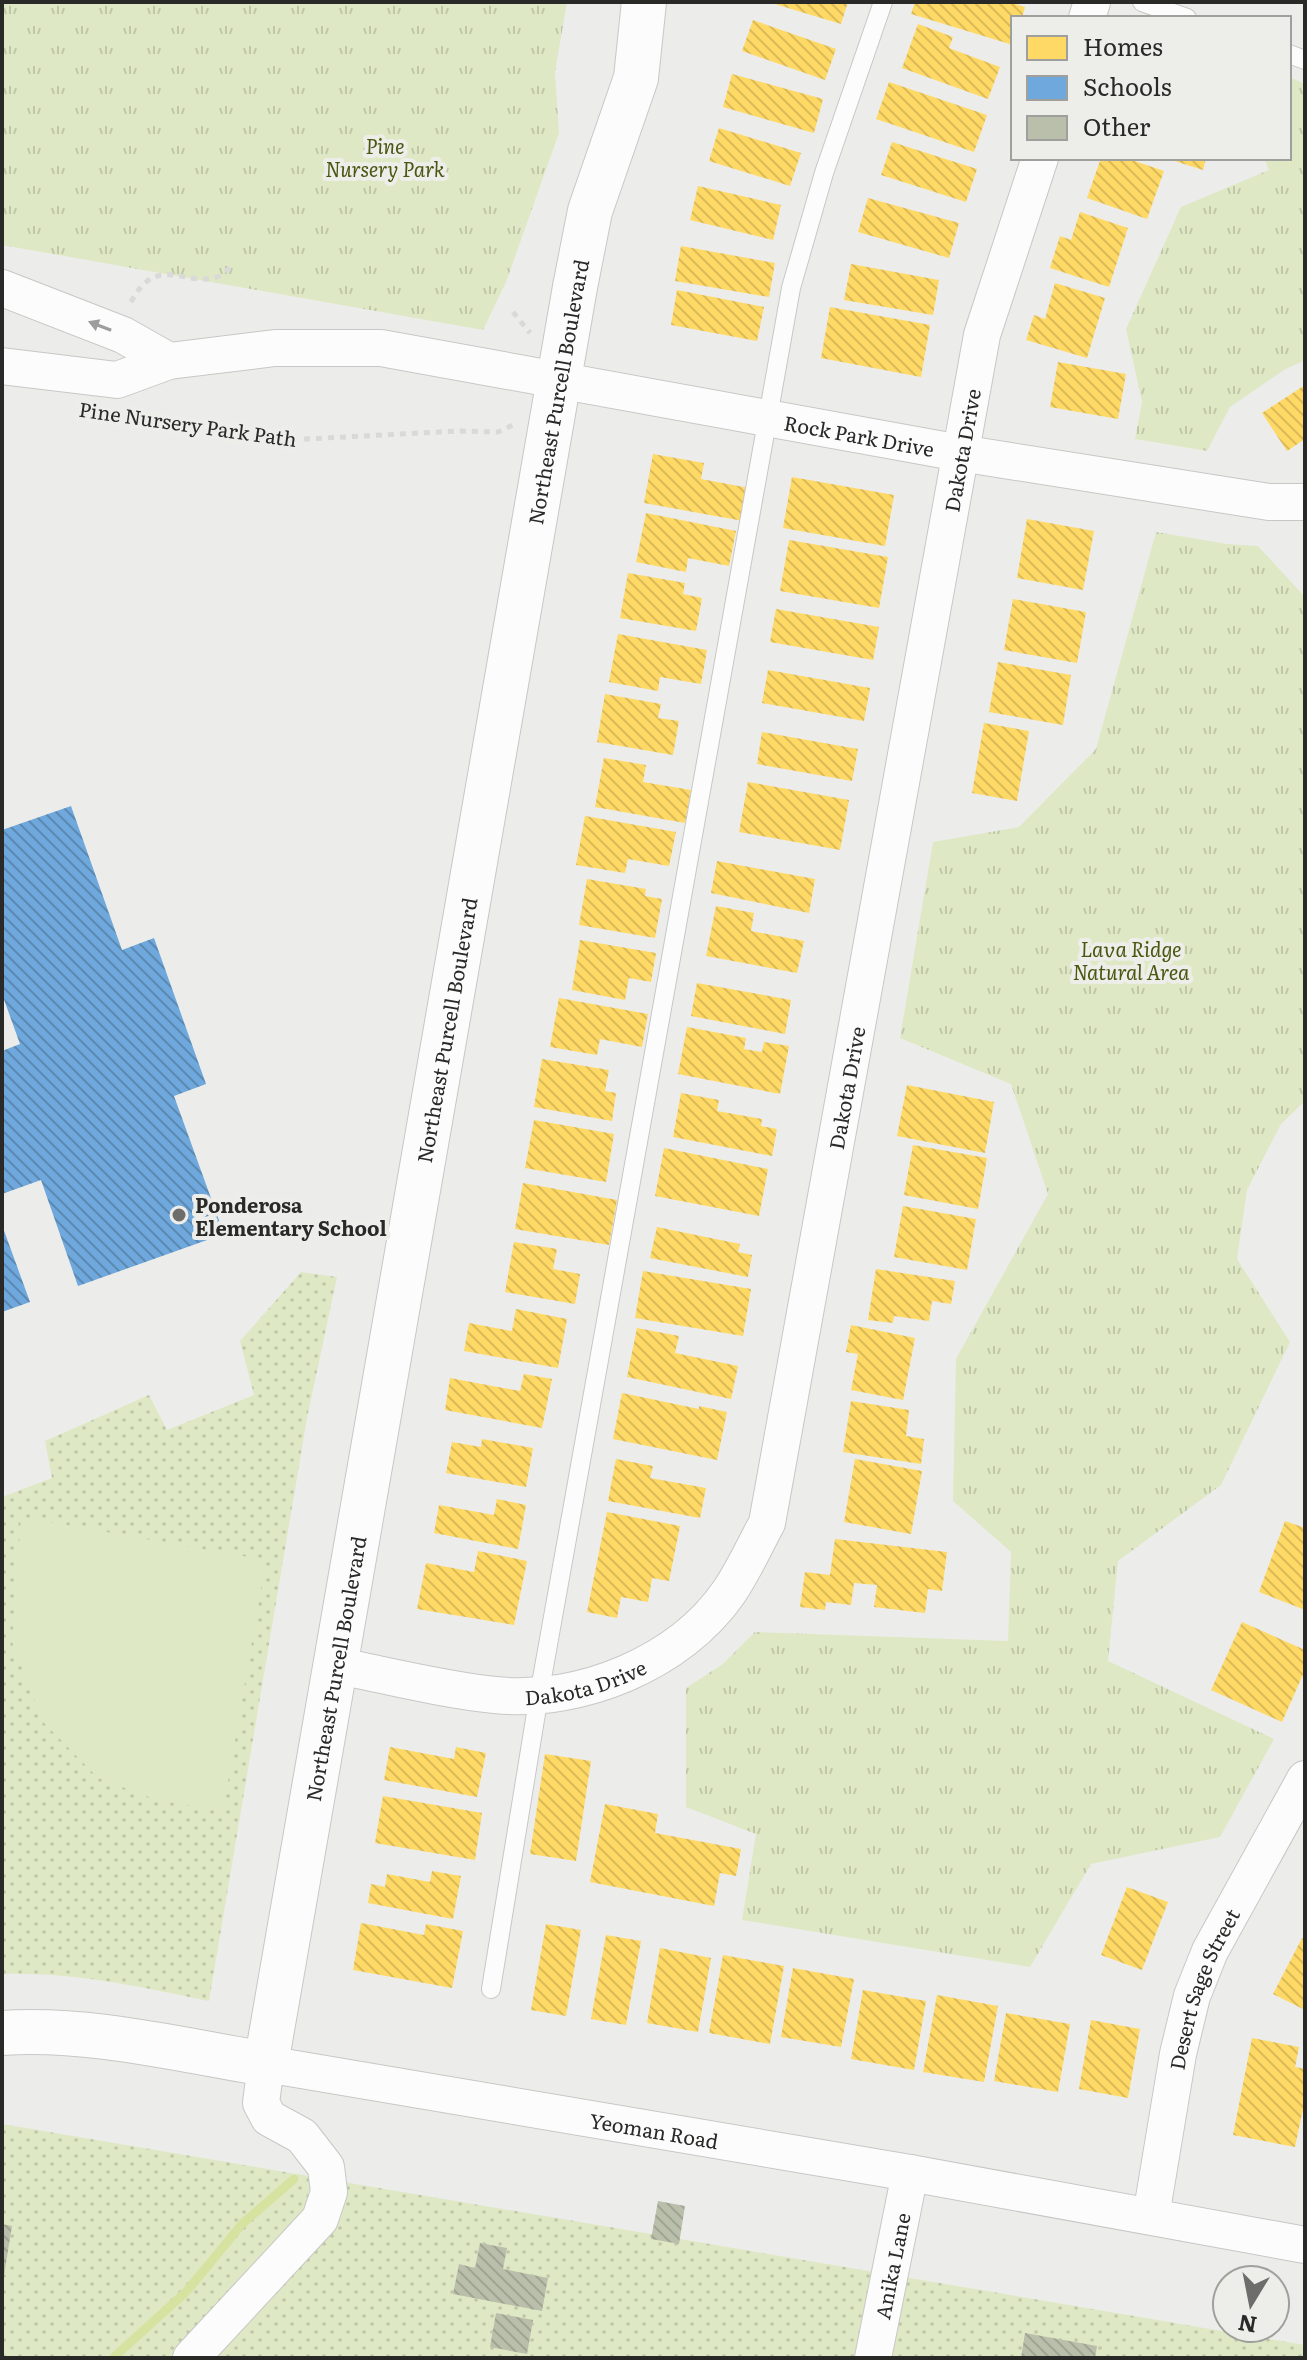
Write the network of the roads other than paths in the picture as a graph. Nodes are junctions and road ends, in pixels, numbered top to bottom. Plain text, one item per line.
1 (644, 2) edge
2 (883, 2) edge
3 (1142, 2) edge
4 (1181, 16) edge
5 (1039, 160) edge
6 (2, 288) edge
7 (169, 361) junction
8 (2, 366) edge
9 (558, 381) junction
10 (767, 419) junction
11 (960, 453) junction
12 (1305, 502) edge
13 (334, 1665) junction
14 (539, 1695) junction
15 (1305, 1779) edge
16 (491, 1989) dead end
17 (2, 2033) edge
18 (266, 2064) junction
19 (910, 2173) junction
20 (1151, 2216) junction
21 (1305, 2245) edge
22 (191, 2358) edge
23 (873, 2358) edge

1 - 9 street, Northeast Purcell Boulevard
2 - 10 lane
3 - 4 lane
5 - 11 street, Dakota Drive
7 -> 6 street
7 - 8 street, Rock Park Drive
7 - 9 street, Rock Park Drive
9 - 10 street, Rock Park Drive
9 - 13 street, Northeast Purcell Boulevard
10 - 11 street, Rock Park Drive
10 - 14 lane
11 - 12 street, Rock Park Drive
11 - 14 street, Dakota Drive
13 - 14 street, Dakota Drive
13 - 18 street, Northeast Purcell Boulevard
14 - 16 lane
15 - 20 street, Desert Sage Street
17 - 18 street, Yeoman Road
18 - 19 street, Yeoman Road
18 - 22 street
19 - 20 street, Yeoman Road
19 - 23 street, Anika Lane
20 - 21 street, Yeoman Road

